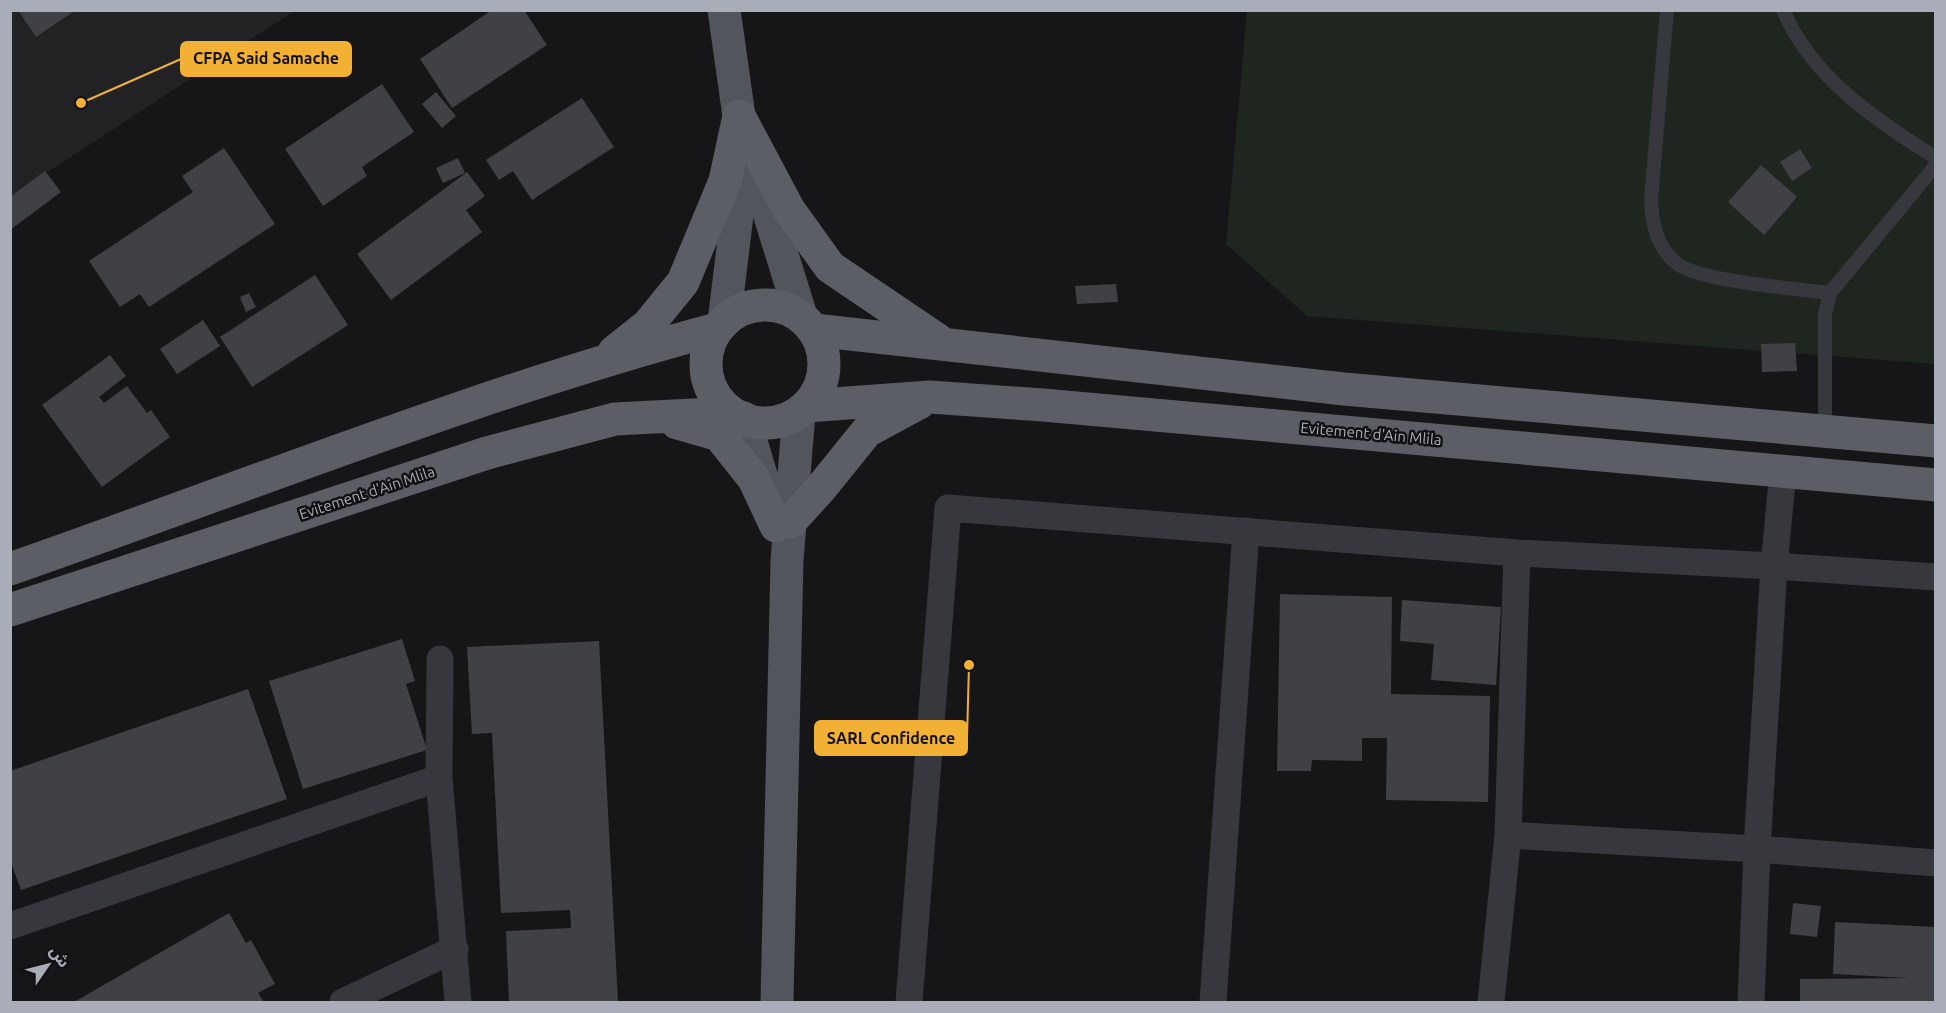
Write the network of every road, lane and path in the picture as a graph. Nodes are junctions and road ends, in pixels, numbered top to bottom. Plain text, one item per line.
1 (724, 10) edge
2 (1667, 10) edge
3 (1783, 10) edge
4 (739, 116) junction
5 (1935, 158) edge
6 (1935, 165) edge
7 (1830, 294) junction
8 (808, 323) junction
9 (721, 325) junction
10 (945, 345) junction
11 (607, 358) junction
12 (930, 397) junction
13 (802, 410) junction
14 (738, 415) junction
15 (615, 419) junction
16 (1825, 431) junction
17 (1935, 441) edge
18 (1783, 471) junction
19 (1935, 485) edge
20 (783, 524) junction
21 (1246, 531) junction
22 (1517, 553) junction
23 (1774, 566) junction
24 (10, 569) edge
25 (1935, 577) edge
26 (10, 610) edge
27 (440, 659) dead end
28 (439, 778) junction
29 (1508, 835) junction
30 (1757, 849) junction
31 (1935, 863) edge
32 (10, 926) edge
33 (455, 949) junction
34 (343, 1002) edge
35 (458, 1002) edge
36 (777, 1002) edge
37 (909, 1002) edge
38 (1213, 1002) edge
39 (1491, 1002) edge
40 (1751, 1002) edge

1 - 4 main road
2 - 7 lane
3 - 5 lane
4 - 8 main road
4 - 9 main road
4 - 10 highway
4 - 11 highway
6 - 7 lane
7 - 16 lane
8 - 9 highway
8 - 10 highway
8 - 13 highway
9 - 11 highway
9 - 14 highway
10 - 16 highway
11 - 24 highway
12 - 13 highway, Evitement d'Ain Mlila
12 - 18 highway, Evitement d'Ain Mlila
12 - 20 highway
13 - 14 highway
13 - 20 main road
14 - 15 highway, Evitement d'Ain Mlila
14 - 20 main road
15 - 20 highway
15 - 26 highway, Evitement d'Ain Mlila
16 - 17 highway
18 - 19 highway, Evitement d'Ain Mlila
18 - 23 street
20 - 36 main road
21 - 22 street
21 - 37 street
21 - 38 street
22 - 23 street
22 - 29 street
23 - 25 street
23 - 30 street
27 - 28 street
28 - 32 street
28 - 33 street
29 - 30 street
29 - 39 street
30 - 31 street
30 - 40 street
33 - 34 street
33 - 35 street

